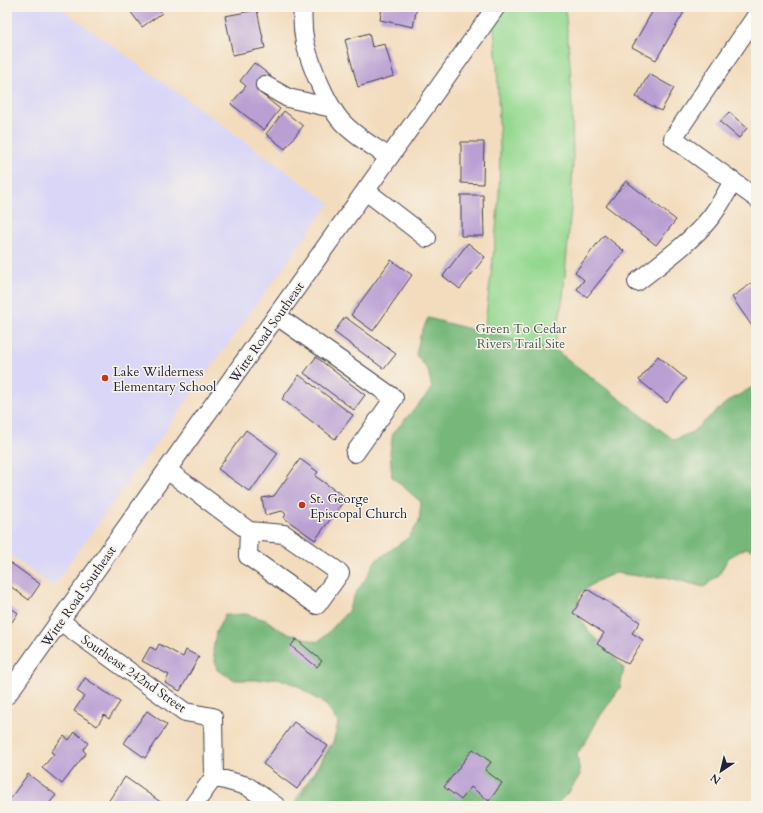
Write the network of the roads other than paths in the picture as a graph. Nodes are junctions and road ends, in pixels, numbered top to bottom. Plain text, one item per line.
1 (303, 7) edge
2 (496, 7) edge
3 (756, 16) edge
4 (265, 85) dead end
5 (332, 108) junction
6 (389, 158) junction
7 (732, 181) junction
8 (366, 191) junction
9 (756, 198) edge
10 (428, 238) dead end
11 (637, 282) dead end
12 (277, 316) junction
13 (355, 453) dead end
14 (167, 470) junction
15 (249, 531) junction
16 (60, 621) junction
17 (7, 695) edge
18 (214, 776) junction
19 (193, 806) edge
20 (276, 806) edge

1 - 5 street
2 - 6 street, Witte Road Southeast
3 - 7 street
4 - 5 street
5 - 6 street
6 - 8 street, Witte Road Southeast
7 - 9 street
7 - 11 street
8 - 10 street
8 - 12 street, Witte Road Southeast
12 - 13 street
12 - 14 street, Witte Road Southeast
14 - 15 street
14 - 16 street, Witte Road Southeast
15 - 15 street
16 - 17 street, Witte Road Southeast
16 - 18 street, Southeast 242nd Street
18 - 19 street
18 - 20 street

